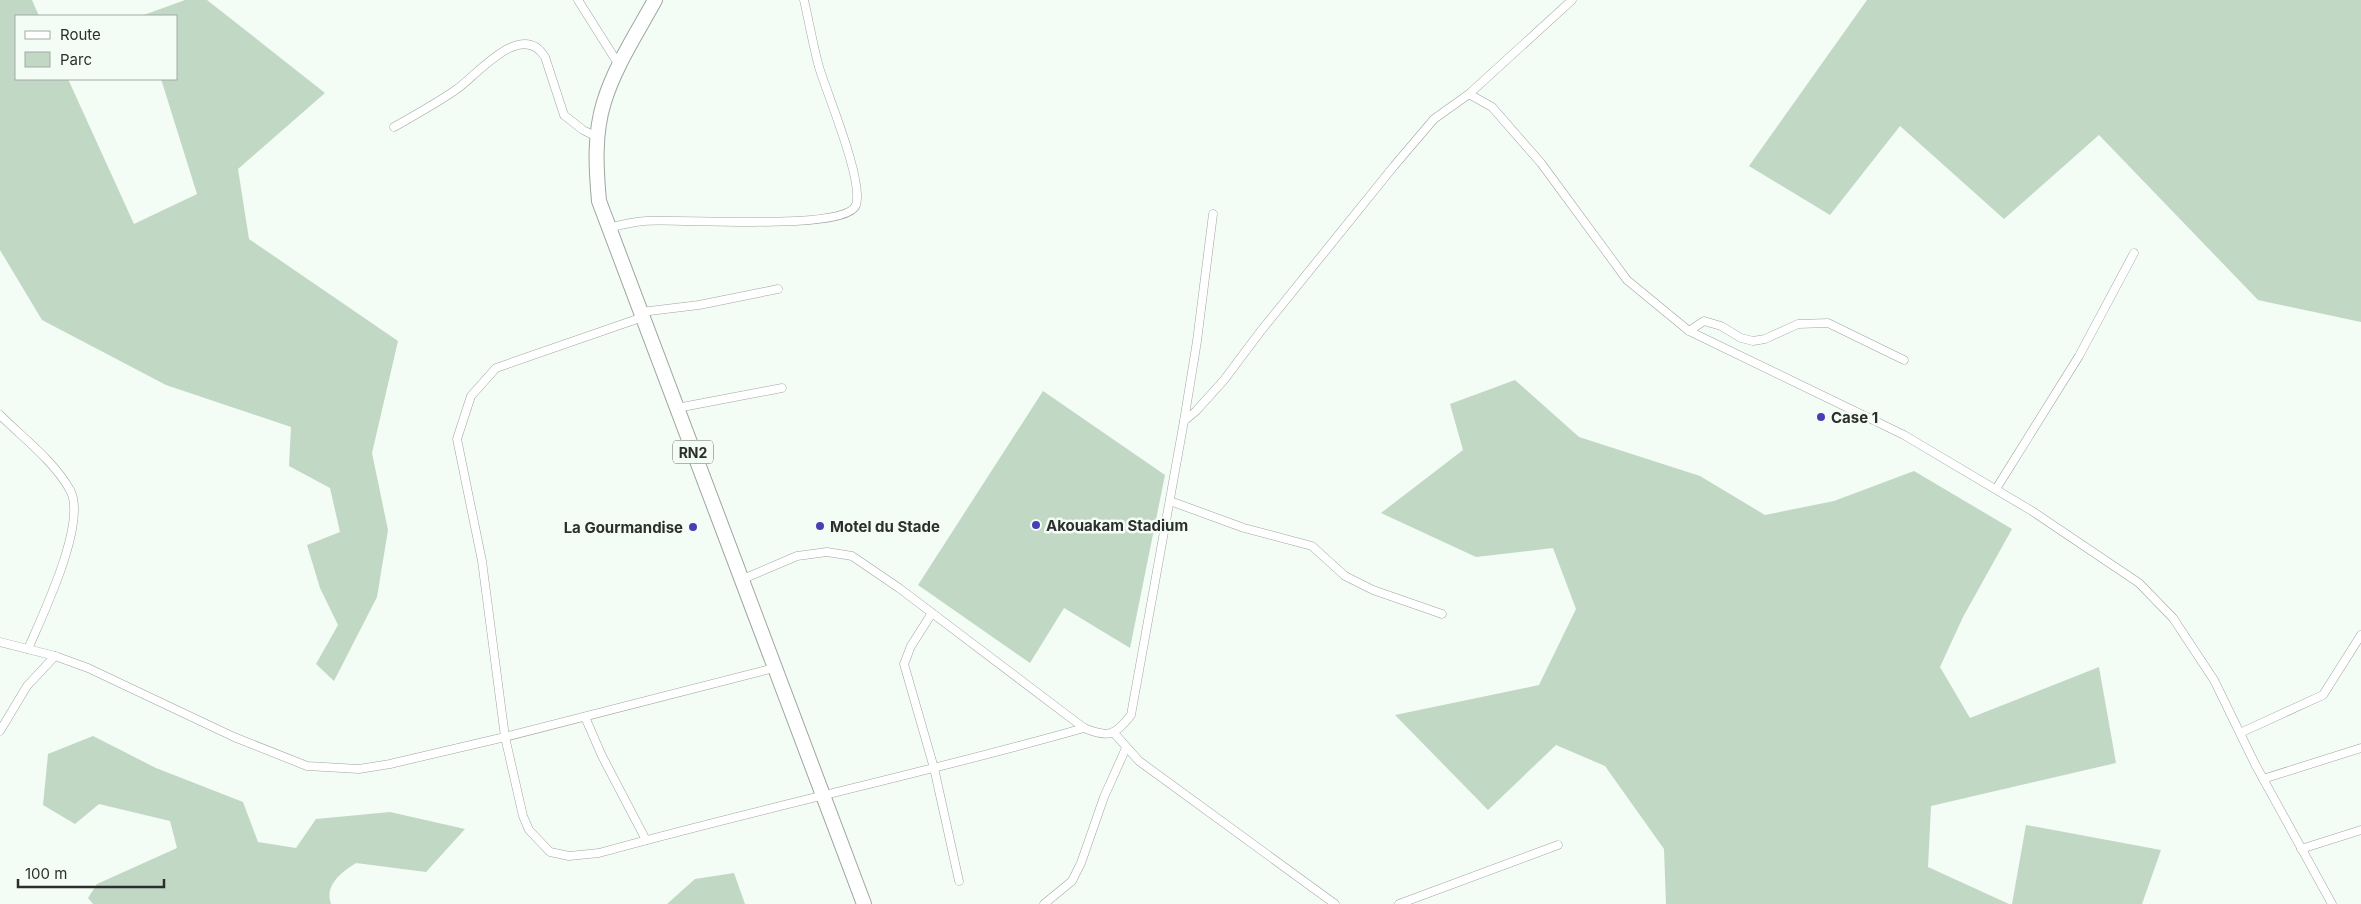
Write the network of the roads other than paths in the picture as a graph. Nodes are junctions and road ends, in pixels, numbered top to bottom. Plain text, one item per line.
1 (578, 0) edge
2 (655, 0) edge
3 (804, 0) edge
4 (1572, 0) edge
5 (619, 65) junction
6 (1469, 94) junction
7 (394, 127) dead end
8 (597, 137) junction
9 (1213, 214) dead end
10 (608, 228) junction
11 (2134, 253) dead end
12 (778, 289) dead end
13 (642, 315) junction
14 (1689, 331) junction
15 (1904, 360) dead end
16 (782, 388) dead end
17 (677, 408) junction
18 (0, 415) edge
19 (1184, 421) junction
20 (1996, 489) junction
21 (1170, 501) junction
22 (742, 579) junction
23 (932, 613) junction
24 (1442, 614) dead end
25 (2361, 635) edge
26 (0, 642) edge
27 (28, 649) junction
28 (55, 656) junction
29 (774, 668) junction
30 (585, 717) junction
31 (1084, 728) junction
32 (0, 731) edge
33 (1114, 733) junction
34 (2240, 733) junction
35 (505, 737) junction
36 (1126, 748) junction
37 (2361, 748) edge
38 (934, 768) junction
39 (2264, 779) junction
40 (823, 795) junction
41 (2361, 830) edge
42 (646, 840) junction
43 (1558, 845) dead end
44 (2301, 849) junction
45 (959, 881) dead end
46 (864, 904) edge
47 (1044, 904) edge
48 (1335, 904) edge
49 (1399, 904) edge
50 (2332, 904) edge

1 - 5 street
2 - 5 highway, RN2
3 - 10 street
4 - 6 street
5 - 8 highway, RN2
6 - 14 street
6 - 19 street
7 - 8 street
8 - 10 highway, RN2
9 - 19 street
10 - 13 highway, RN2
11 - 20 street
12 - 13 street
13 - 17 highway, RN2
13 - 35 street
14 - 15 street
14 - 20 street
16 - 17 street
17 - 22 highway, RN2
18 - 27 street
19 - 21 street
20 - 34 street
21 - 24 street
21 - 33 street
22 - 23 street
22 - 29 highway, RN2
23 - 31 street
23 - 38 street
25 - 34 street
26 - 27 street
27 - 28 street
28 - 32 street
28 - 35 street
29 - 30 street
29 - 40 highway, RN2
30 - 35 street
30 - 42 street
31 - 33 street
31 - 38 street
33 - 36 street
34 - 39 street
35 - 42 street
36 - 47 street
36 - 48 street
37 - 39 street
38 - 40 street
38 - 45 street
39 - 44 street
40 - 42 street
40 - 46 highway, RN2
41 - 44 street
43 - 49 street
44 - 50 street

